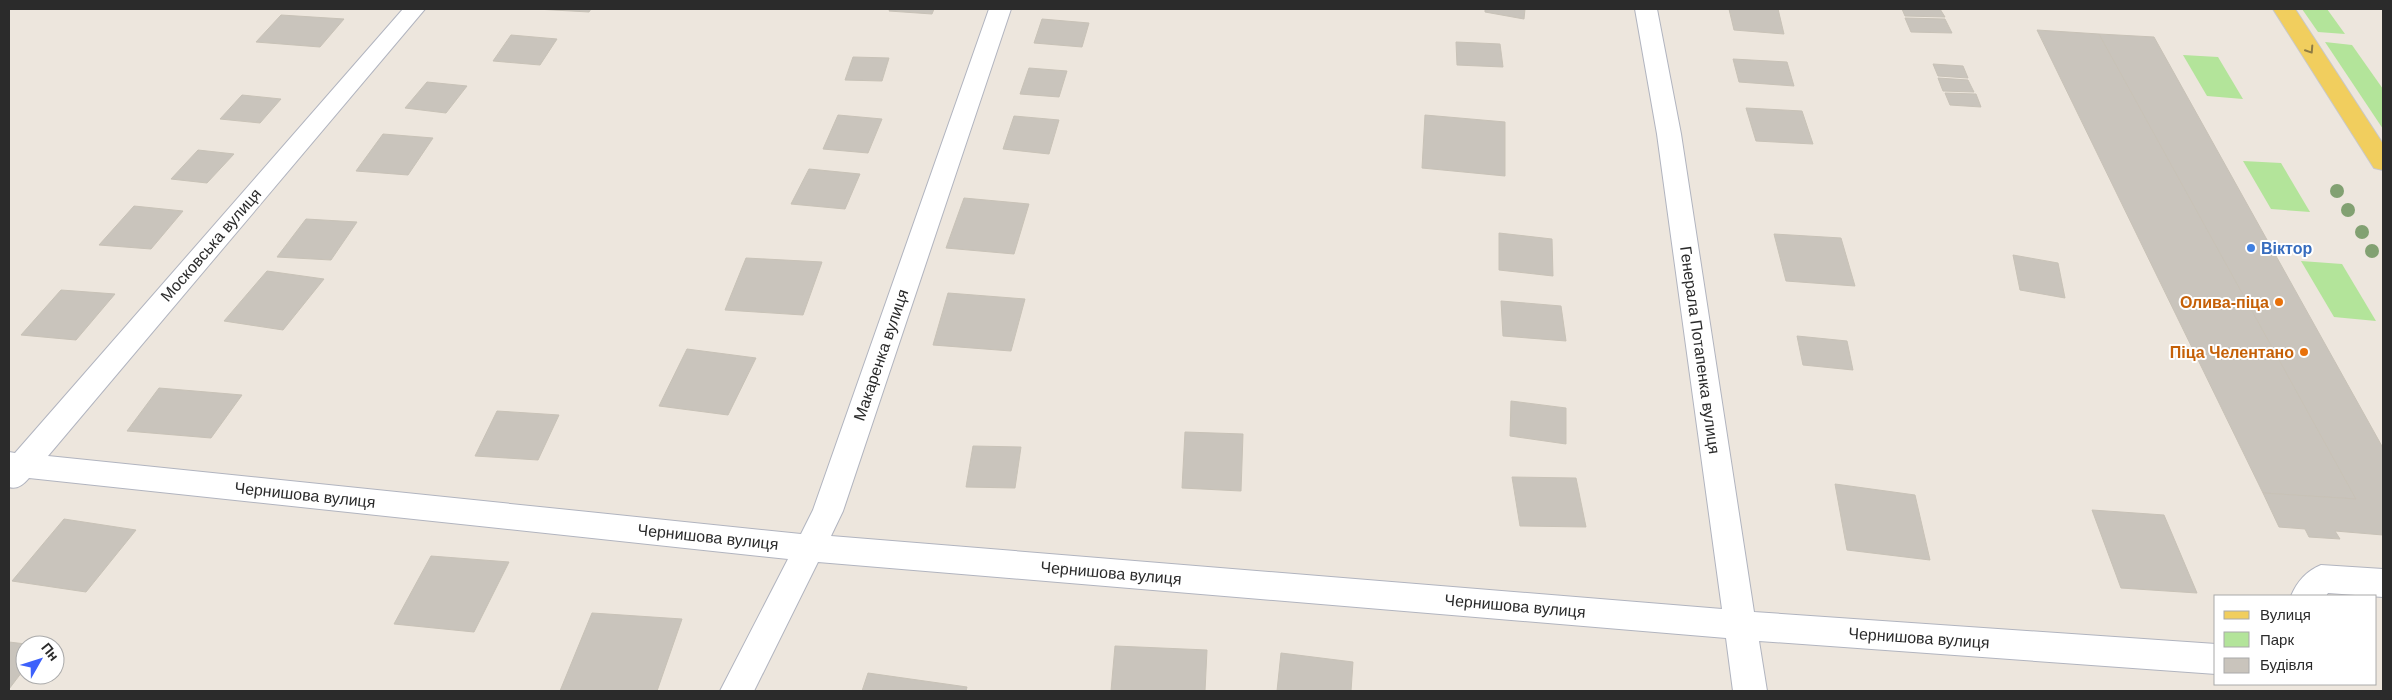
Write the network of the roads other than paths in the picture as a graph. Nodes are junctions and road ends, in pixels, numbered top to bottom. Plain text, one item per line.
1 (414, 9) edge
2 (1000, 9) edge
3 (1646, 9) edge
4 (2284, 9) edge
5 (2383, 162) edge
6 (13, 470) edge
7 (810, 548) junction
8 (2383, 583) edge
9 (2308, 595) edge
10 (1739, 625) junction
11 (2214, 659) edge
12 (737, 691) edge
13 (1750, 691) edge

1 - 6 street, Московська вулиця
2 - 7 street, Макаренка вулиця
3 - 10 street, Генерала Потапенка вулиця
4 -> 5 main road
6 - 7 street, Чернишова вулиця
7 - 10 street, Чернишова вулиця
7 - 12 street, Макаренка вулиця
8 - 9 street
10 - 11 street, Чернишова вулиця
10 - 13 street, Генерала Потапенка вулиця

